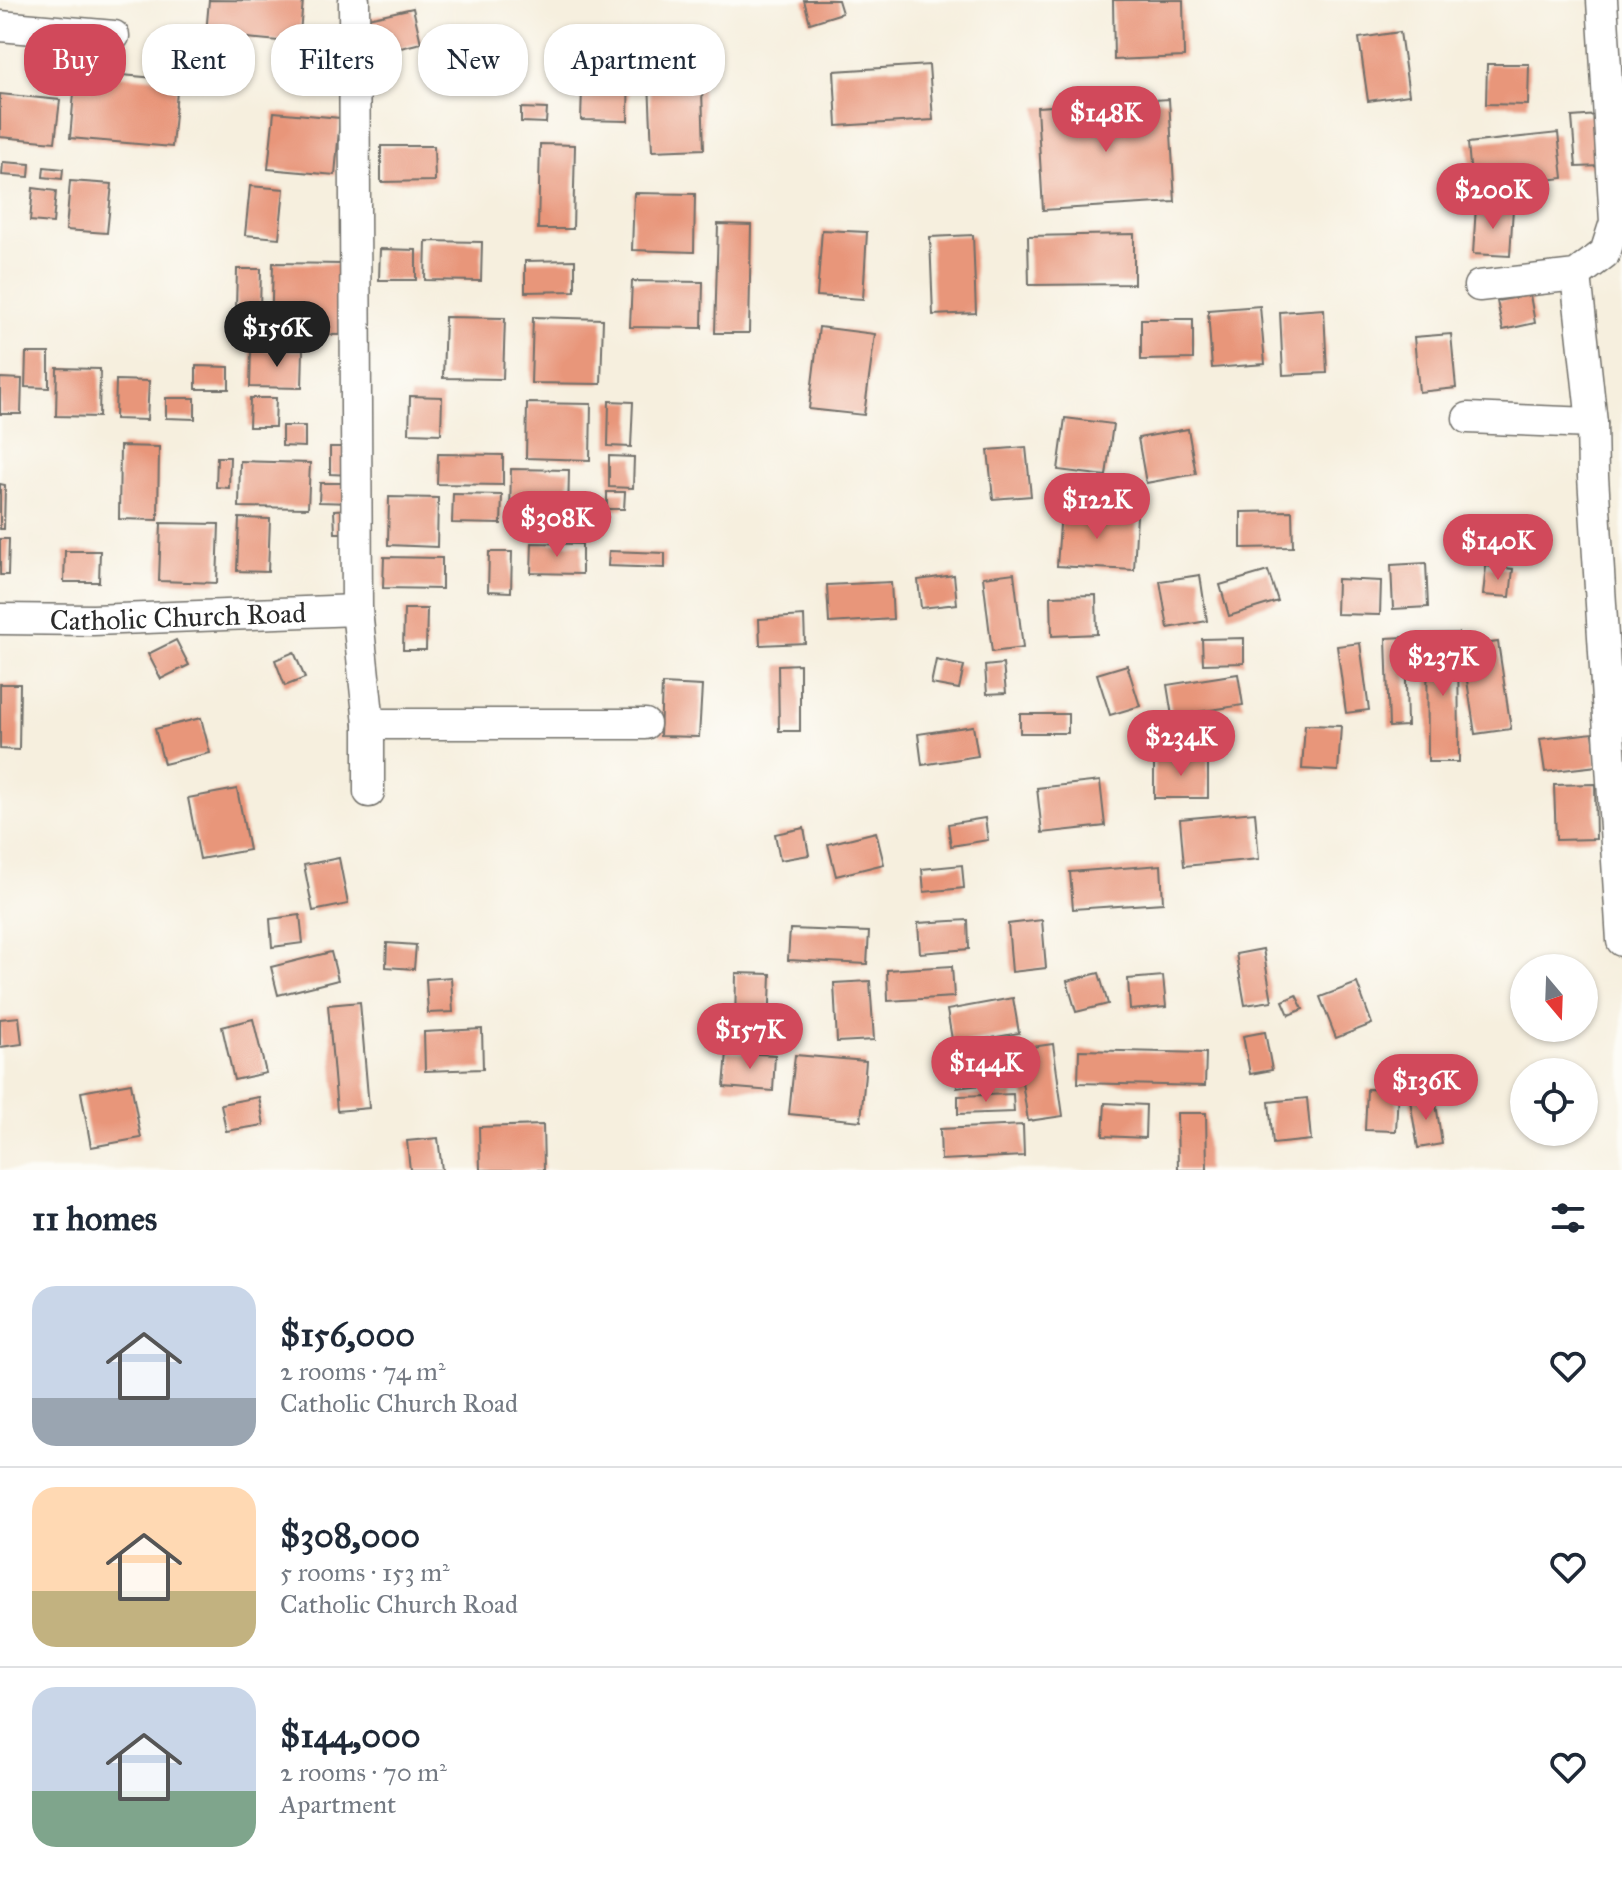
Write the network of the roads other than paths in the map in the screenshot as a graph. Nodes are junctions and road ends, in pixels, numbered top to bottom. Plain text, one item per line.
1 (354, 0) edge
2 (1602, 0) edge
3 (0, 26) edge
4 (24, 28) edge
5 (1576, 275) junction
6 (1479, 286) dead end
7 (1468, 418) dead end
8 (1592, 423) junction
9 (357, 610) junction
10 (0, 619) edge
11 (369, 724) junction
12 (645, 724) dead end
13 (369, 792) dead end
14 (1622, 941) edge

1 - 9 street
2 - 5 street
3 - 4 street
5 - 6 street
5 - 8 street
7 - 8 street
8 - 14 street
9 - 10 street, Catholic Church Road
9 - 11 street
11 - 12 street
11 - 13 street

